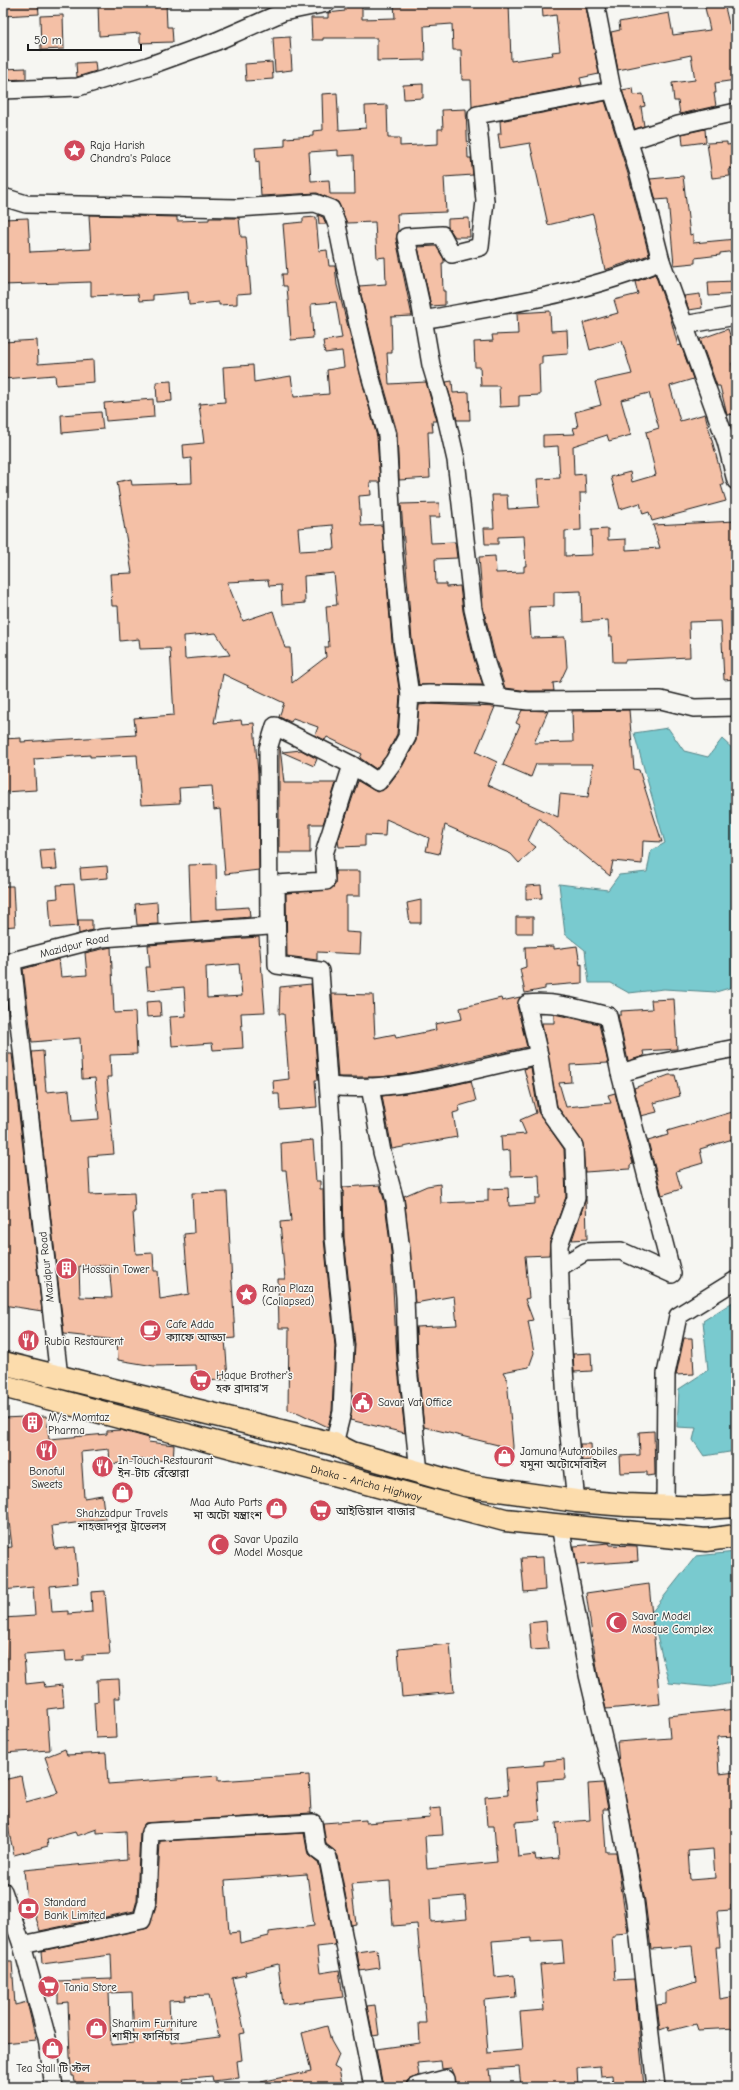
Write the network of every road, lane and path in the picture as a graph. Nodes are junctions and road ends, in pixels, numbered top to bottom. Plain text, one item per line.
1 (326, 3) edge
2 (595, 3) edge
3 (3, 90) edge
4 (612, 90) junction
5 (736, 112) edge
6 (629, 141) junction
7 (3, 197) edge
8 (661, 261) junction
9 (736, 316) edge
10 (423, 320) junction
11 (684, 326) junction
12 (736, 481) edge
13 (410, 695) junction
14 (497, 697) junction
15 (736, 707) edge
16 (352, 765) junction
17 (736, 1048) edge
18 (539, 1055) junction
19 (620, 1073) junction
20 (329, 1086) junction
21 (370, 1088) junction
22 (560, 1267) junction
23 (736, 1280) edge
24 (3, 1363) edge
25 (59, 1378) junction
26 (3, 1386) edge
27 (334, 1444) junction
28 (418, 1472) junction
29 (576, 1501) junction
30 (665, 1506) junction
31 (736, 1506) edge
32 (560, 1526) junction
33 (736, 1536) edge
34 (3, 1891) edge
35 (22, 1945) junction
36 (54, 2087) edge
37 (373, 2087) edge
38 (415, 2087) edge
39 (446, 2087) edge
40 (656, 2087) edge

1 - 3 street
2 - 4 street
4 - 6 street
4 - 10 street
5 - 6 street
6 - 8 street
7 - 13 street
8 - 10 street
8 - 11 street
9 - 11 street
10 - 14 street
11 - 12 street
13 - 14 street
13 - 16 street
14 - 15 street
16 - 20 street
16 - 25 street, Mazidpur Road
17 - 19 street
18 - 19 street
18 - 21 street
18 - 22 street
19 - 22 street
20 - 21 street
20 - 27 street
21 - 28 street
22 - 29 street
23 - 30 street
24 - 25 highway
25 - 27 highway
26 - 32 highway, Dhaka - Aricha Highway
27 - 28 highway
28 - 29 highway
29 - 30 highway
30 - 31 highway
32 - 33 highway, Dhaka - Aricha Highway
32 - 40 street
34 - 35 street
35 - 36 street
35 - 37 street
38 - 39 street

